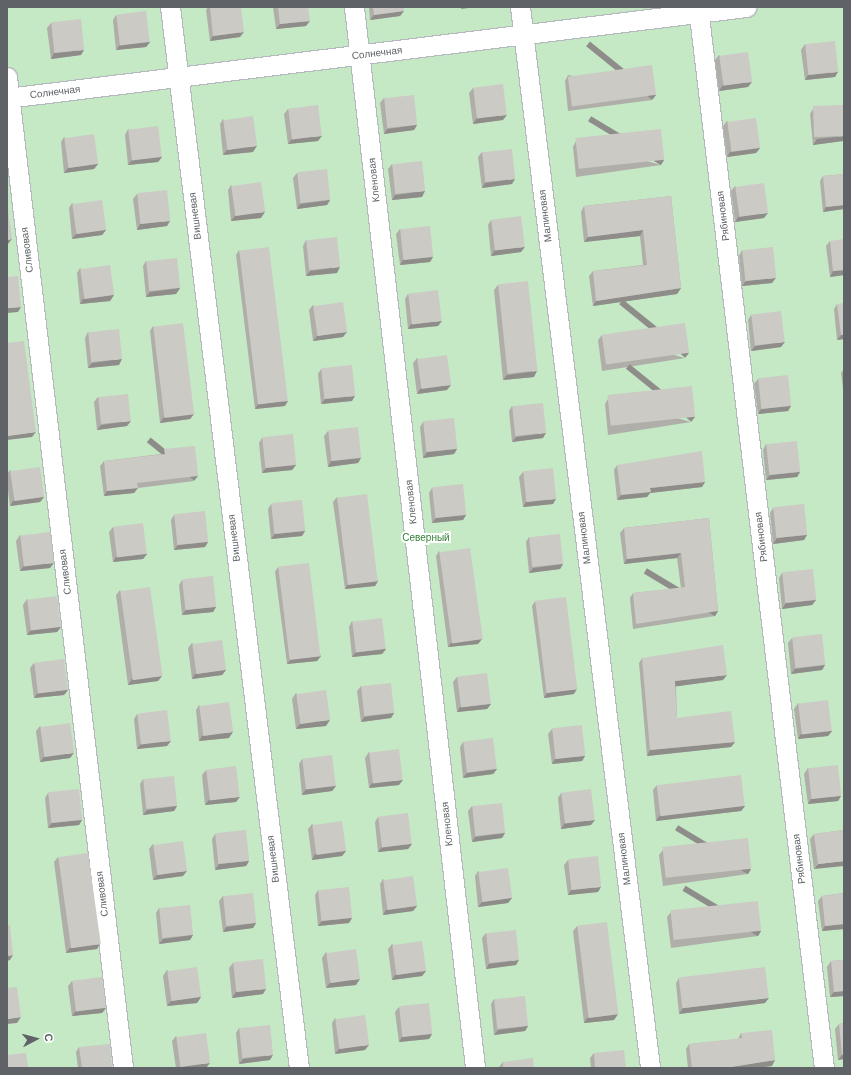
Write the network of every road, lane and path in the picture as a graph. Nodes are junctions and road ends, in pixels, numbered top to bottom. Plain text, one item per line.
1 (170, 7) edge
2 (354, 7) edge
3 (520, 7) edge
4 (746, 7) edge
5 (698, 10) edge
6 (523, 35) junction
7 (360, 55) junction
8 (7, 77) edge
9 (178, 77) junction
10 (8, 98) edge
11 (123, 1068) edge
12 (299, 1068) edge
13 (474, 1068) edge
14 (650, 1068) edge
15 (824, 1068) edge

1 - 9 street, Вишневая
2 - 7 street, Кленовая
3 - 6 street, Малиновая
4 - 5 street, Солнечная
5 - 6 street, Солнечная
5 - 15 street, Рябиновая
6 - 7 street, Солнечная
6 - 14 street, Малиновая
7 - 9 street, Солнечная
7 - 13 street, Кленовая
8 - 10 street, Сливовая
9 - 10 street, Солнечная
9 - 12 street, Вишневая
10 - 11 street, Сливовая

